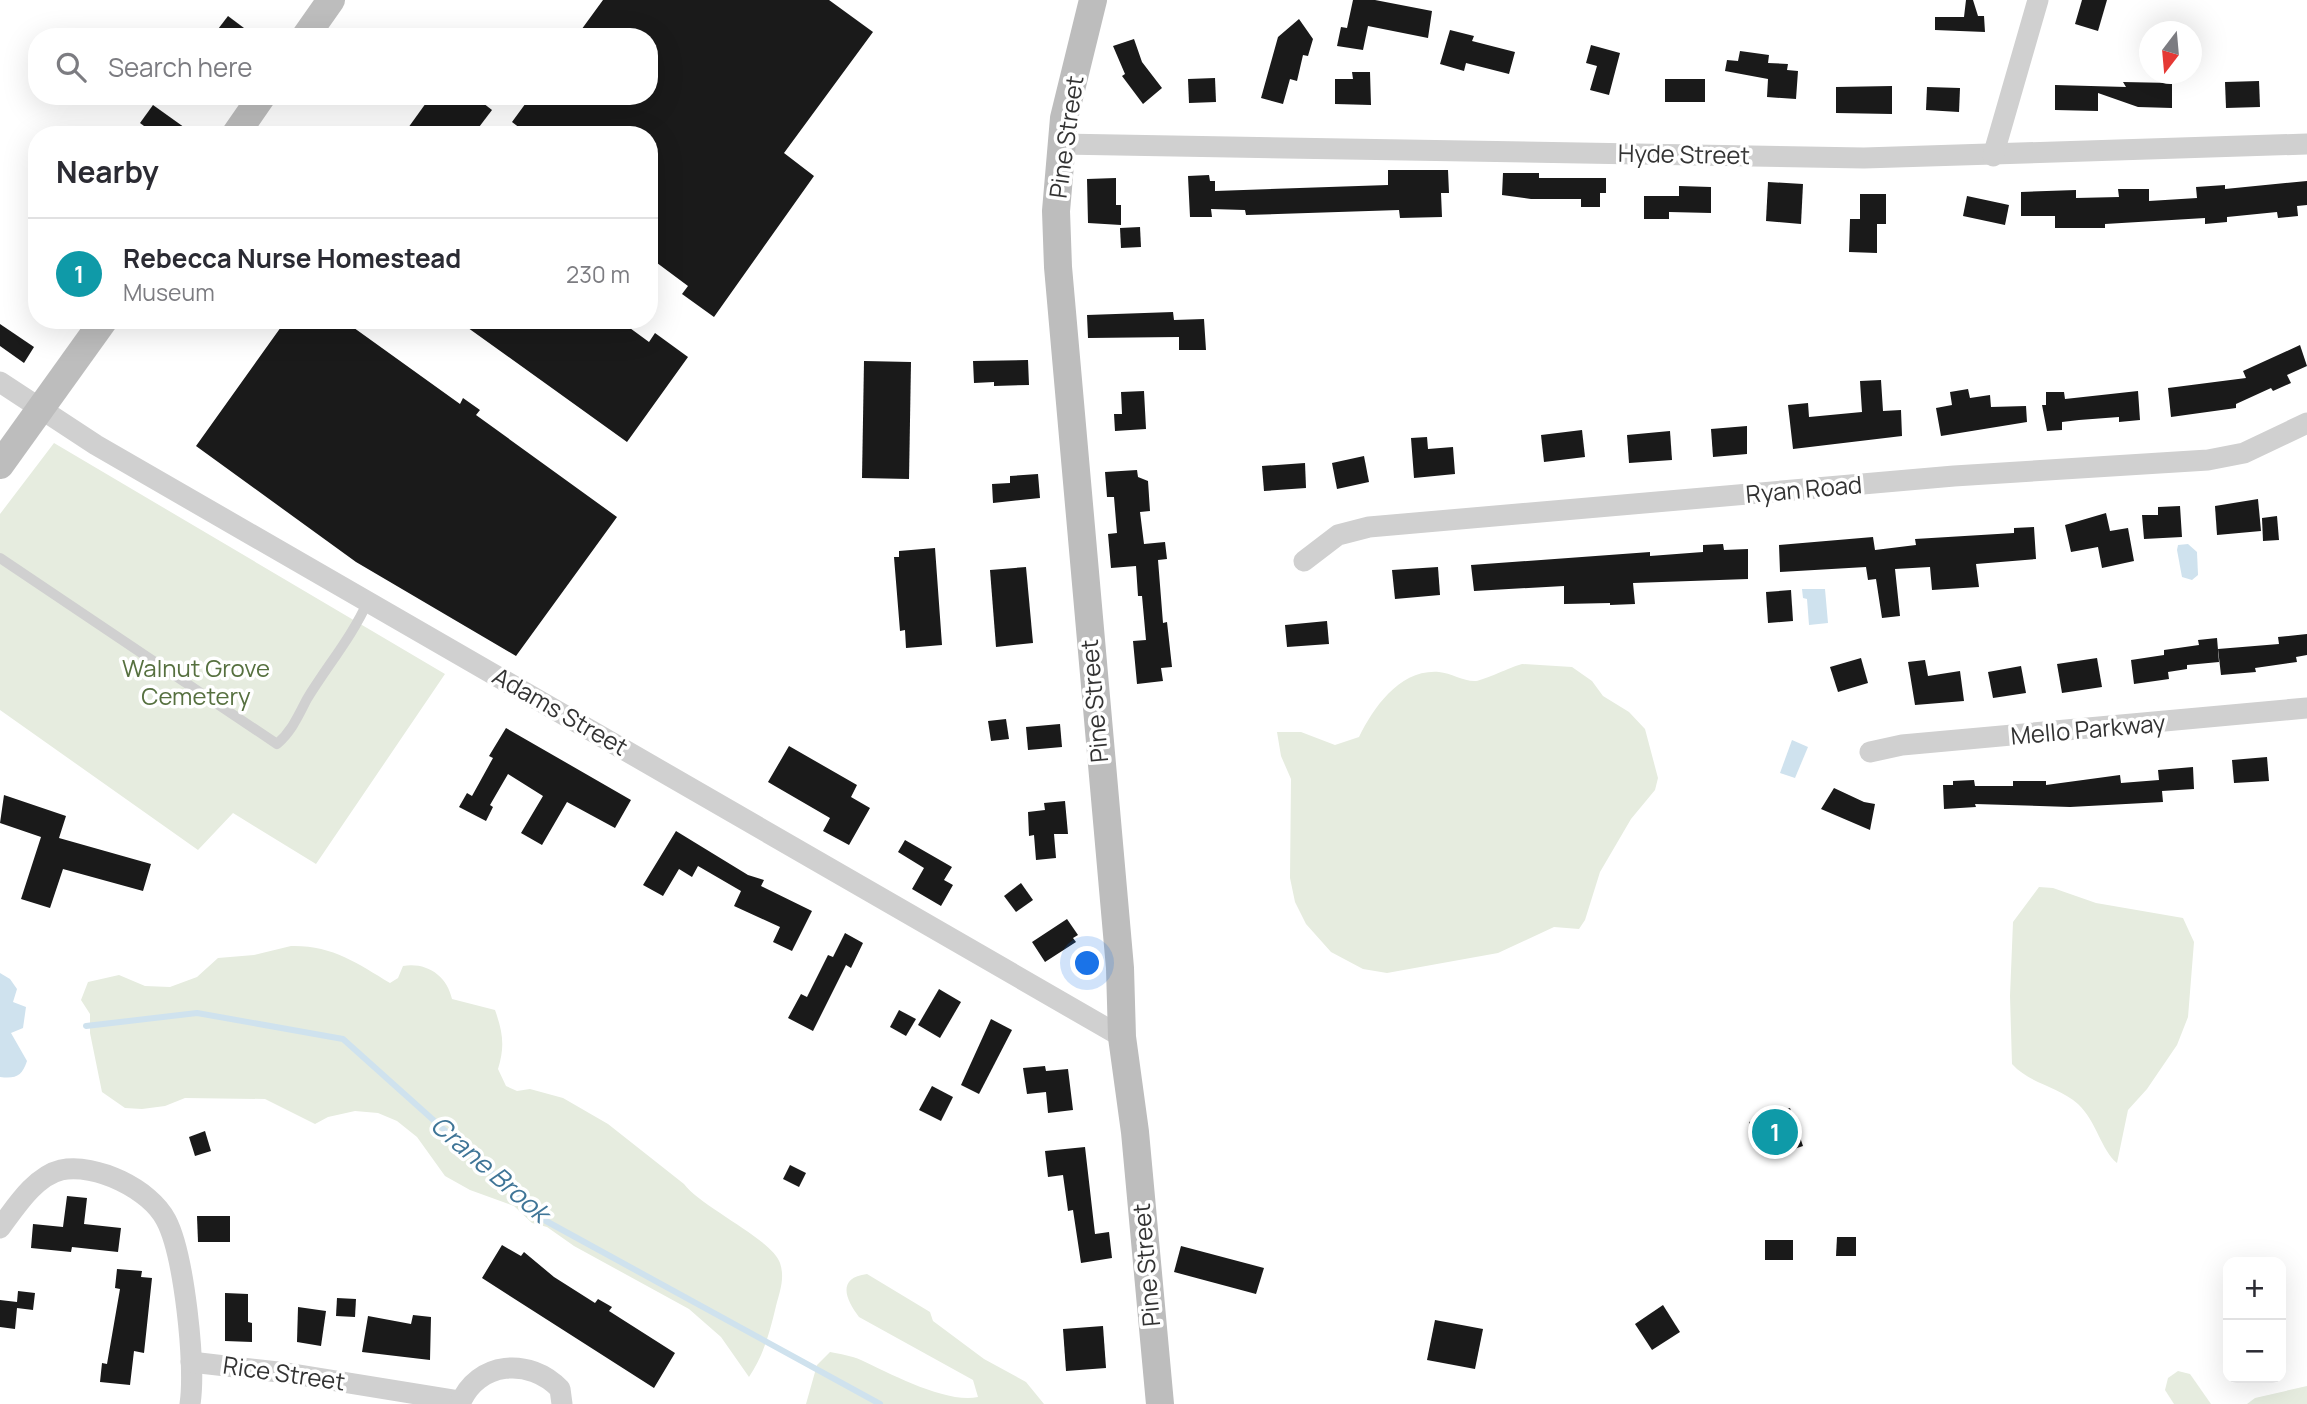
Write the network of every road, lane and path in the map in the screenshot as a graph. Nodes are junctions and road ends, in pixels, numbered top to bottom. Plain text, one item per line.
1 (331, 0) edge
2 (1093, 0) edge
3 (2038, 0) edge
4 (311, 28) edge
5 (256, 105) edge
6 (241, 126) edge
7 (1061, 144) junction
8 (2307, 144) edge
9 (1993, 156) junction
10 (98, 329) edge
11 (0, 382) edge
12 (41, 408) junction
13 (2307, 423) edge
14 (0, 465) edge
15 (0, 558) edge
16 (1304, 561) dead end
17 (368, 601) junction
18 (2307, 709) edge
19 (1870, 752) dead end
20 (1122, 1037) junction
21 (0, 1228) edge
22 (191, 1362) junction
23 (460, 1403) edge
24 (190, 1404) edge
25 (562, 1404) edge
26 (1160, 1404) edge

1 - 4 street
2 - 7 street, Pine Street
3 - 9 street
5 - 6 street
7 - 9 street, Hyde Street
7 - 20 street, Pine Street
8 - 9 street, Hyde Street
10 - 12 street
11 - 12 street, Adams Street
12 - 14 street
12 - 17 street, Adams Street
13 - 16 street, Ryan Road
15 - 17 lane
17 - 20 street, Adams Street
18 - 19 street, Mello Parkway
20 - 26 street, Pine Street
21 - 22 street
22 - 23 street, Rice Street
22 - 24 street
23 - 25 street, Rice Street

